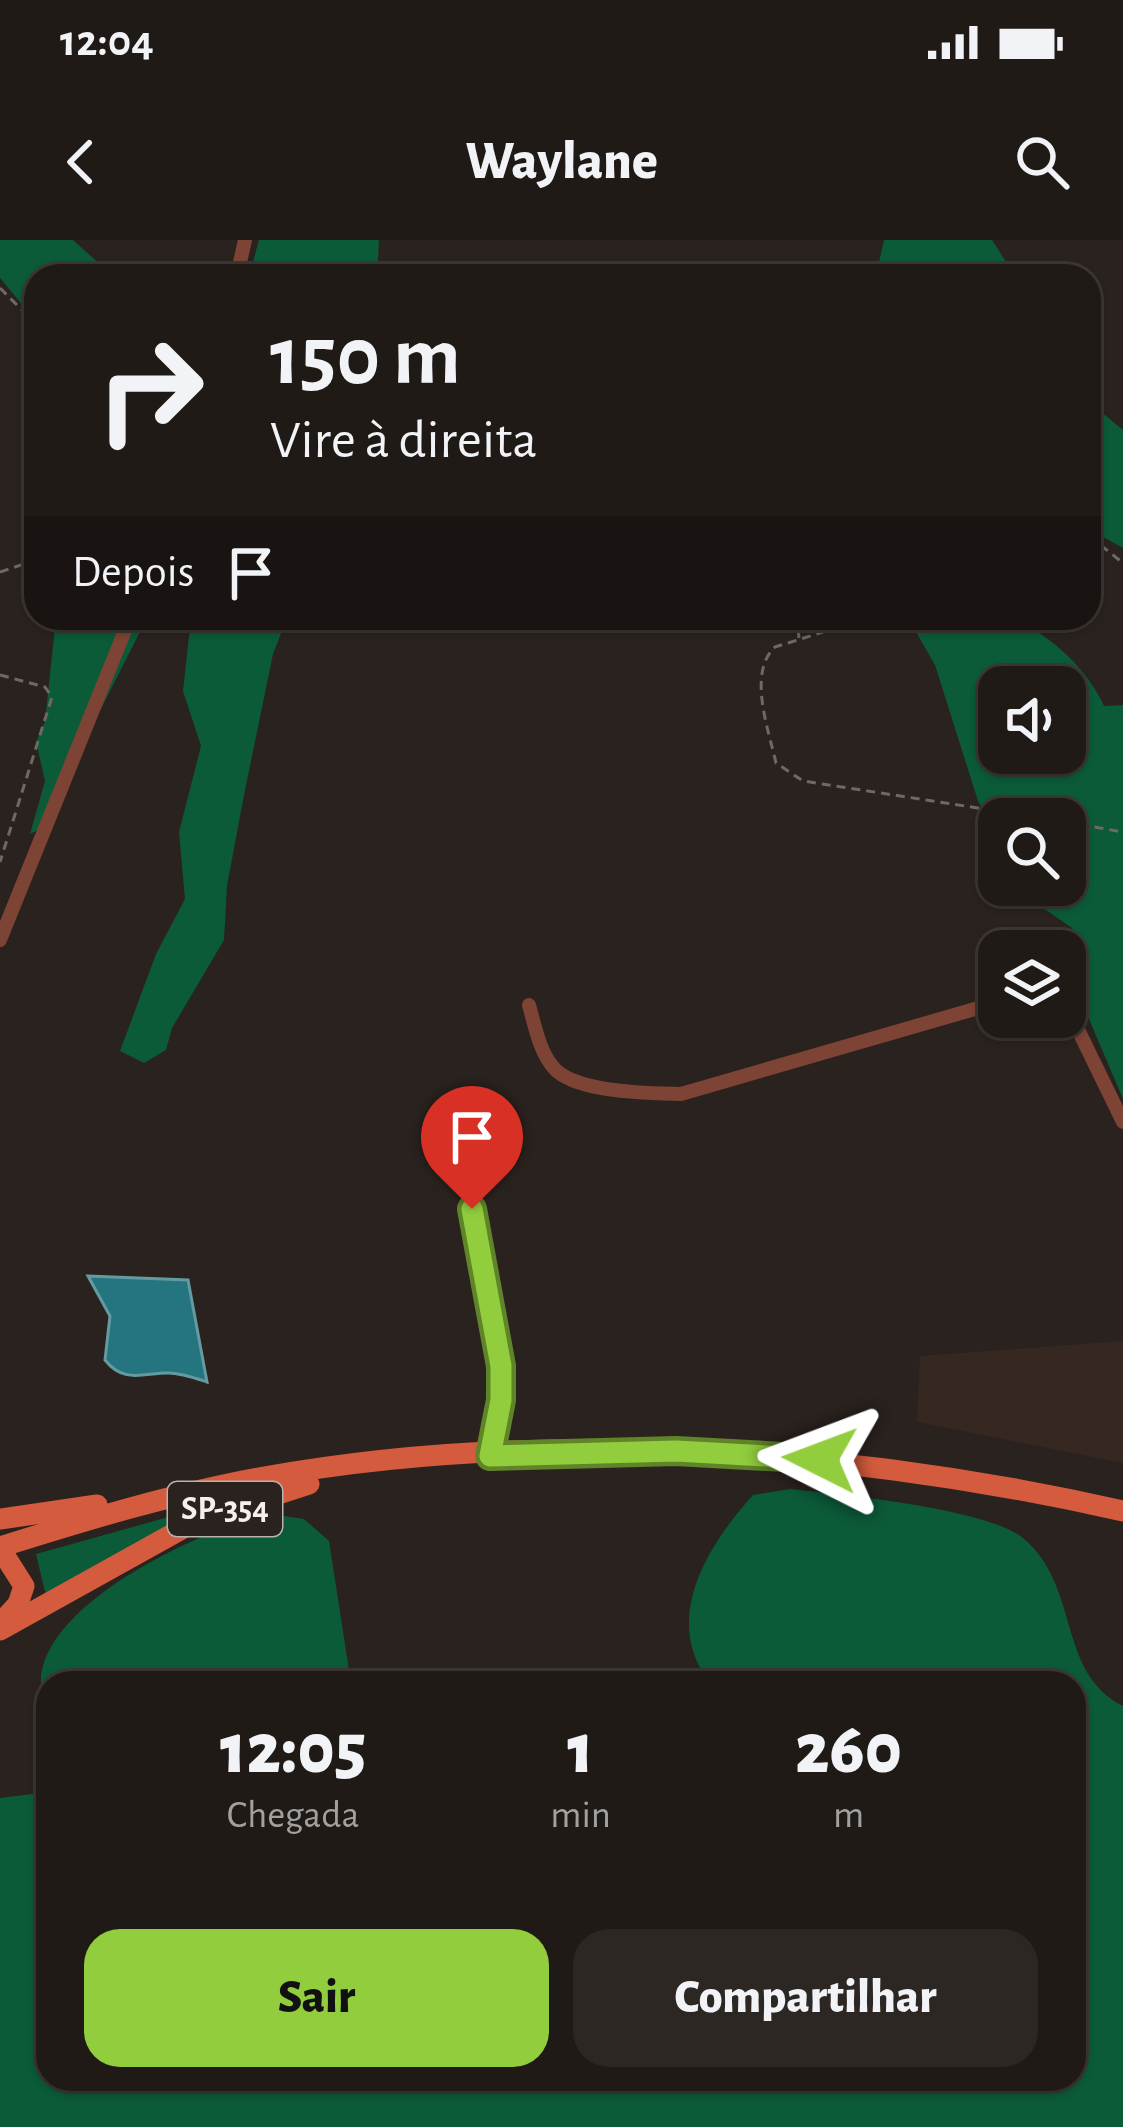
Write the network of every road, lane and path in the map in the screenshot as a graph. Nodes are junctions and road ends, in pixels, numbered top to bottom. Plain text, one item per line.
1 (0, 288) edge
2 (24, 312) edge
3 (125, 630) edge
4 (798, 630) edge
5 (829, 630) edge
6 (799, 639) junction
7 (0, 675) edge
8 (978, 808) edge
9 (1086, 826) edge
10 (1123, 832) edge
11 (0, 862) edge
12 (0, 940) edge
13 (530, 1005) dead end
14 (978, 1008) edge
15 (1082, 1038) edge
16 (1123, 1122) edge
17 (472, 1209) dead end
18 (482, 1456) junction
19 (262, 1477) junction
20 (1123, 1510) edge
21 (0, 1519) edge
22 (0, 1548) edge
23 (0, 1627) edge

1 - 2 path
3 - 12 street
4 - 6 path
5 - 6 path
6 - 8 path
7 - 11 path
9 - 10 path
13 - 14 street
15 - 16 street
17 - 18 street
18 - 19 main road, SP-354
18 - 20 main road, SP-354
18 - 23 main road, SP-354
19 - 21 main road
19 - 22 main road, SP-354
22 - 23 main road

